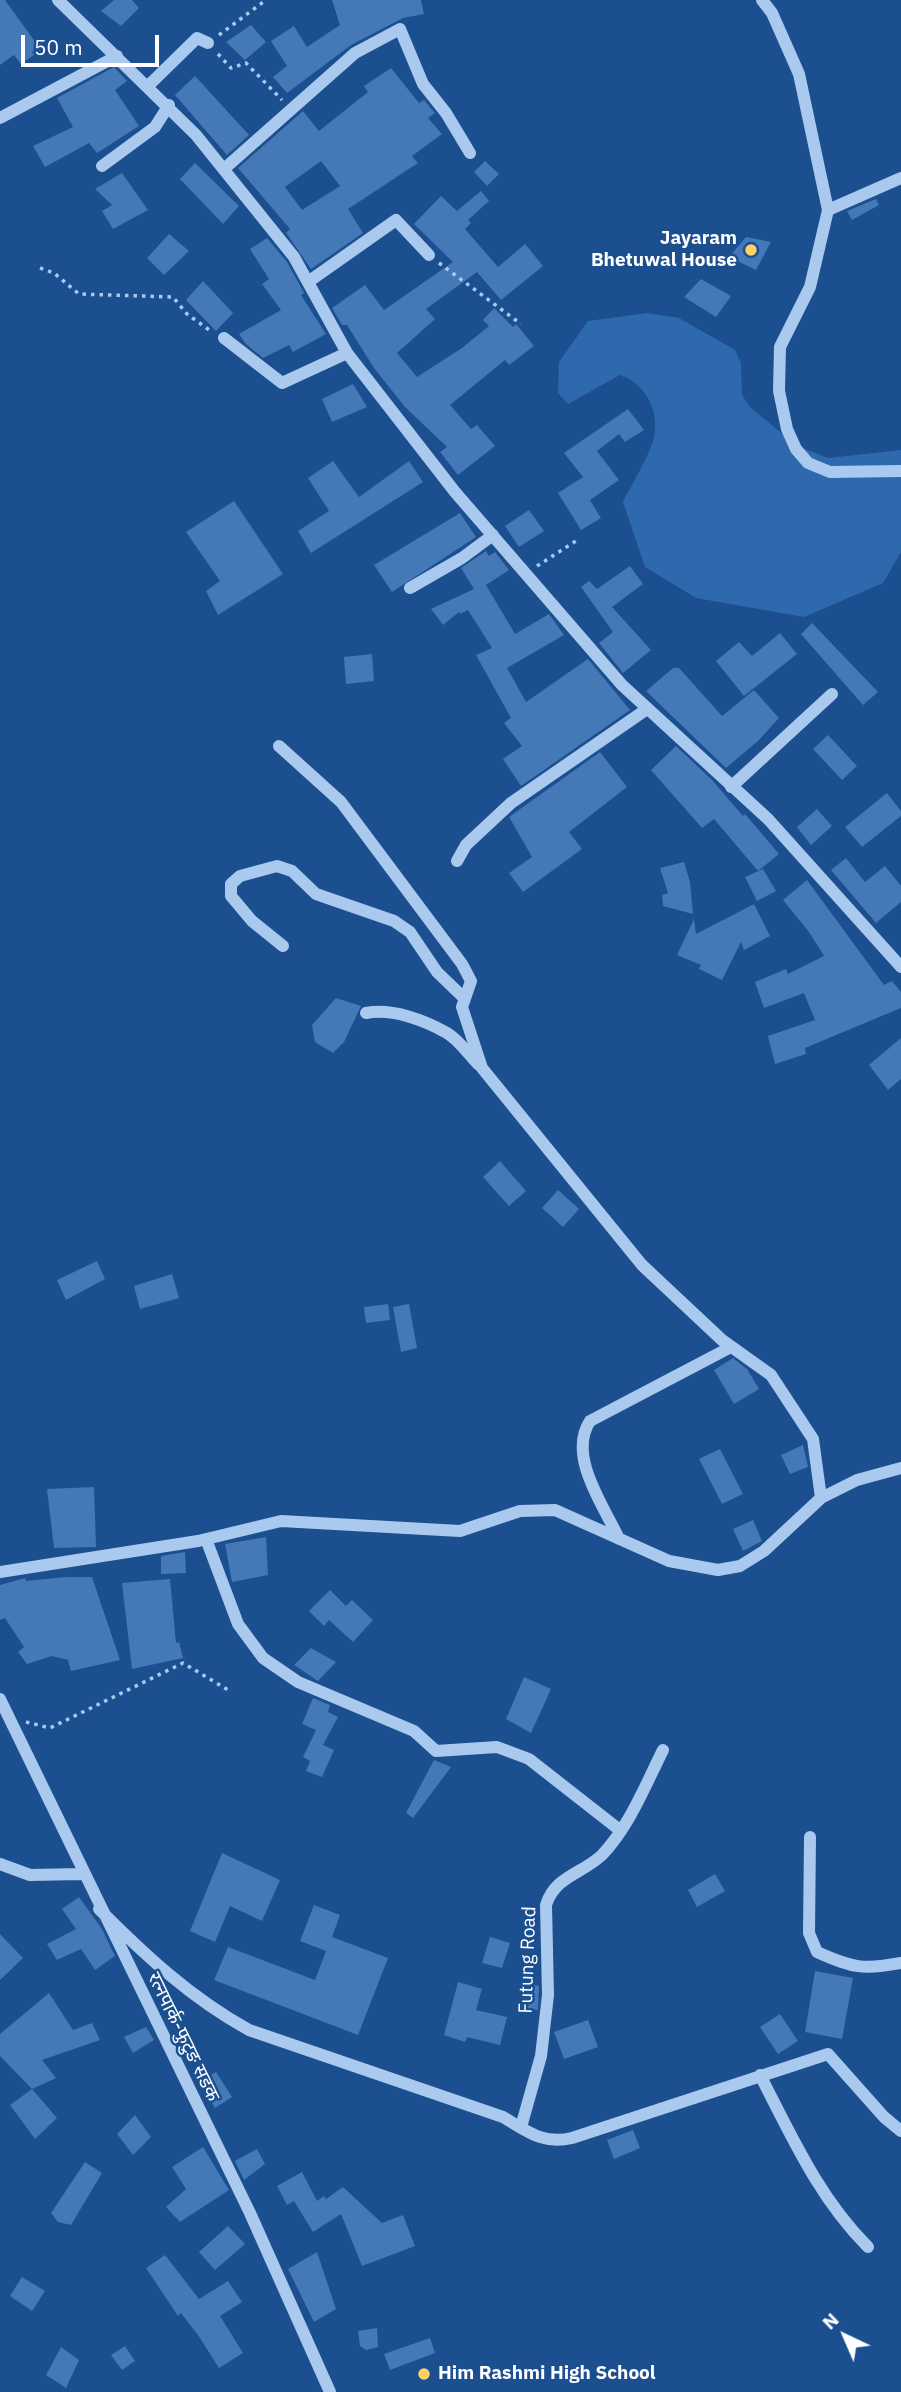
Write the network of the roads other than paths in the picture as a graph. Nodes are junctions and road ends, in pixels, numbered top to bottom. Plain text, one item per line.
1 (58, 0) edge
2 (762, 0) edge
3 (208, 43) road end
4 (117, 57) junction
5 (147, 87) junction
6 (169, 105) junction
7 (0, 118) edge
8 (470, 153) dead end
9 (102, 166) dead end
10 (224, 169) junction
11 (901, 178) edge
12 (828, 210) junction
13 (429, 255) road end
14 (308, 282) junction
15 (223, 338) road end
16 (347, 353) junction
17 (901, 471) edge
18 (493, 535) junction
19 (410, 588) dead end
20 (832, 694) dead end
21 (647, 709) junction
22 (279, 746) dead end
23 (731, 787) junction
24 (457, 861) dead end
25 (283, 946) dead end
26 (901, 967) edge
27 (463, 997) junction
28 (366, 1013) dead end
29 (482, 1068) junction
30 (731, 1347) junction
31 (901, 1468) edge
32 (821, 1498) junction
33 (206, 1539) junction
34 (619, 1539) junction
35 (0, 1572) edge
36 (0, 1699) edge
37 (663, 1750) dead end
38 (621, 1831) junction
39 (810, 1837) dead end
40 (0, 1864) edge
41 (82, 1874) junction
42 (99, 1909) junction
43 (901, 1964) edge
44 (760, 2076) junction
45 (521, 2127) junction
46 (901, 2131) edge
47 (868, 2247) dead end
48 (330, 2392) edge

1 - 4 street
2 - 12 street
3 - 5 street
4 - 5 street
4 - 7 street
5 - 6 street
6 - 9 street
6 - 10 street
8 - 10 street
10 - 14 street
11 - 12 street
12 - 17 street
13 - 14 street
14 - 16 street
15 - 16 street
16 - 18 street
18 - 19 street
18 - 21 street
20 - 23 street
21 - 23 street
21 - 24 street
22 - 27 street
23 - 26 street
25 - 27 street
27 - 29 street
28 - 29 street
29 - 30 street
30 - 32 street
30 - 34 street
31 - 32 street
32 - 34 street
33 - 34 street
33 - 35 street
33 - 38 street
36 - 41 street, रत्नपार्क-फुटुङ सडक
37 - 38 street, Futung Road
38 - 45 street, Futung Road
39 - 43 street
40 - 41 street
41 - 42 street, रत्नपार्क-फुटुङ सडक
42 - 45 street
42 - 48 street, रत्नपार्क-फुटुङ सडक
44 - 45 street
44 - 46 street
44 - 47 street

